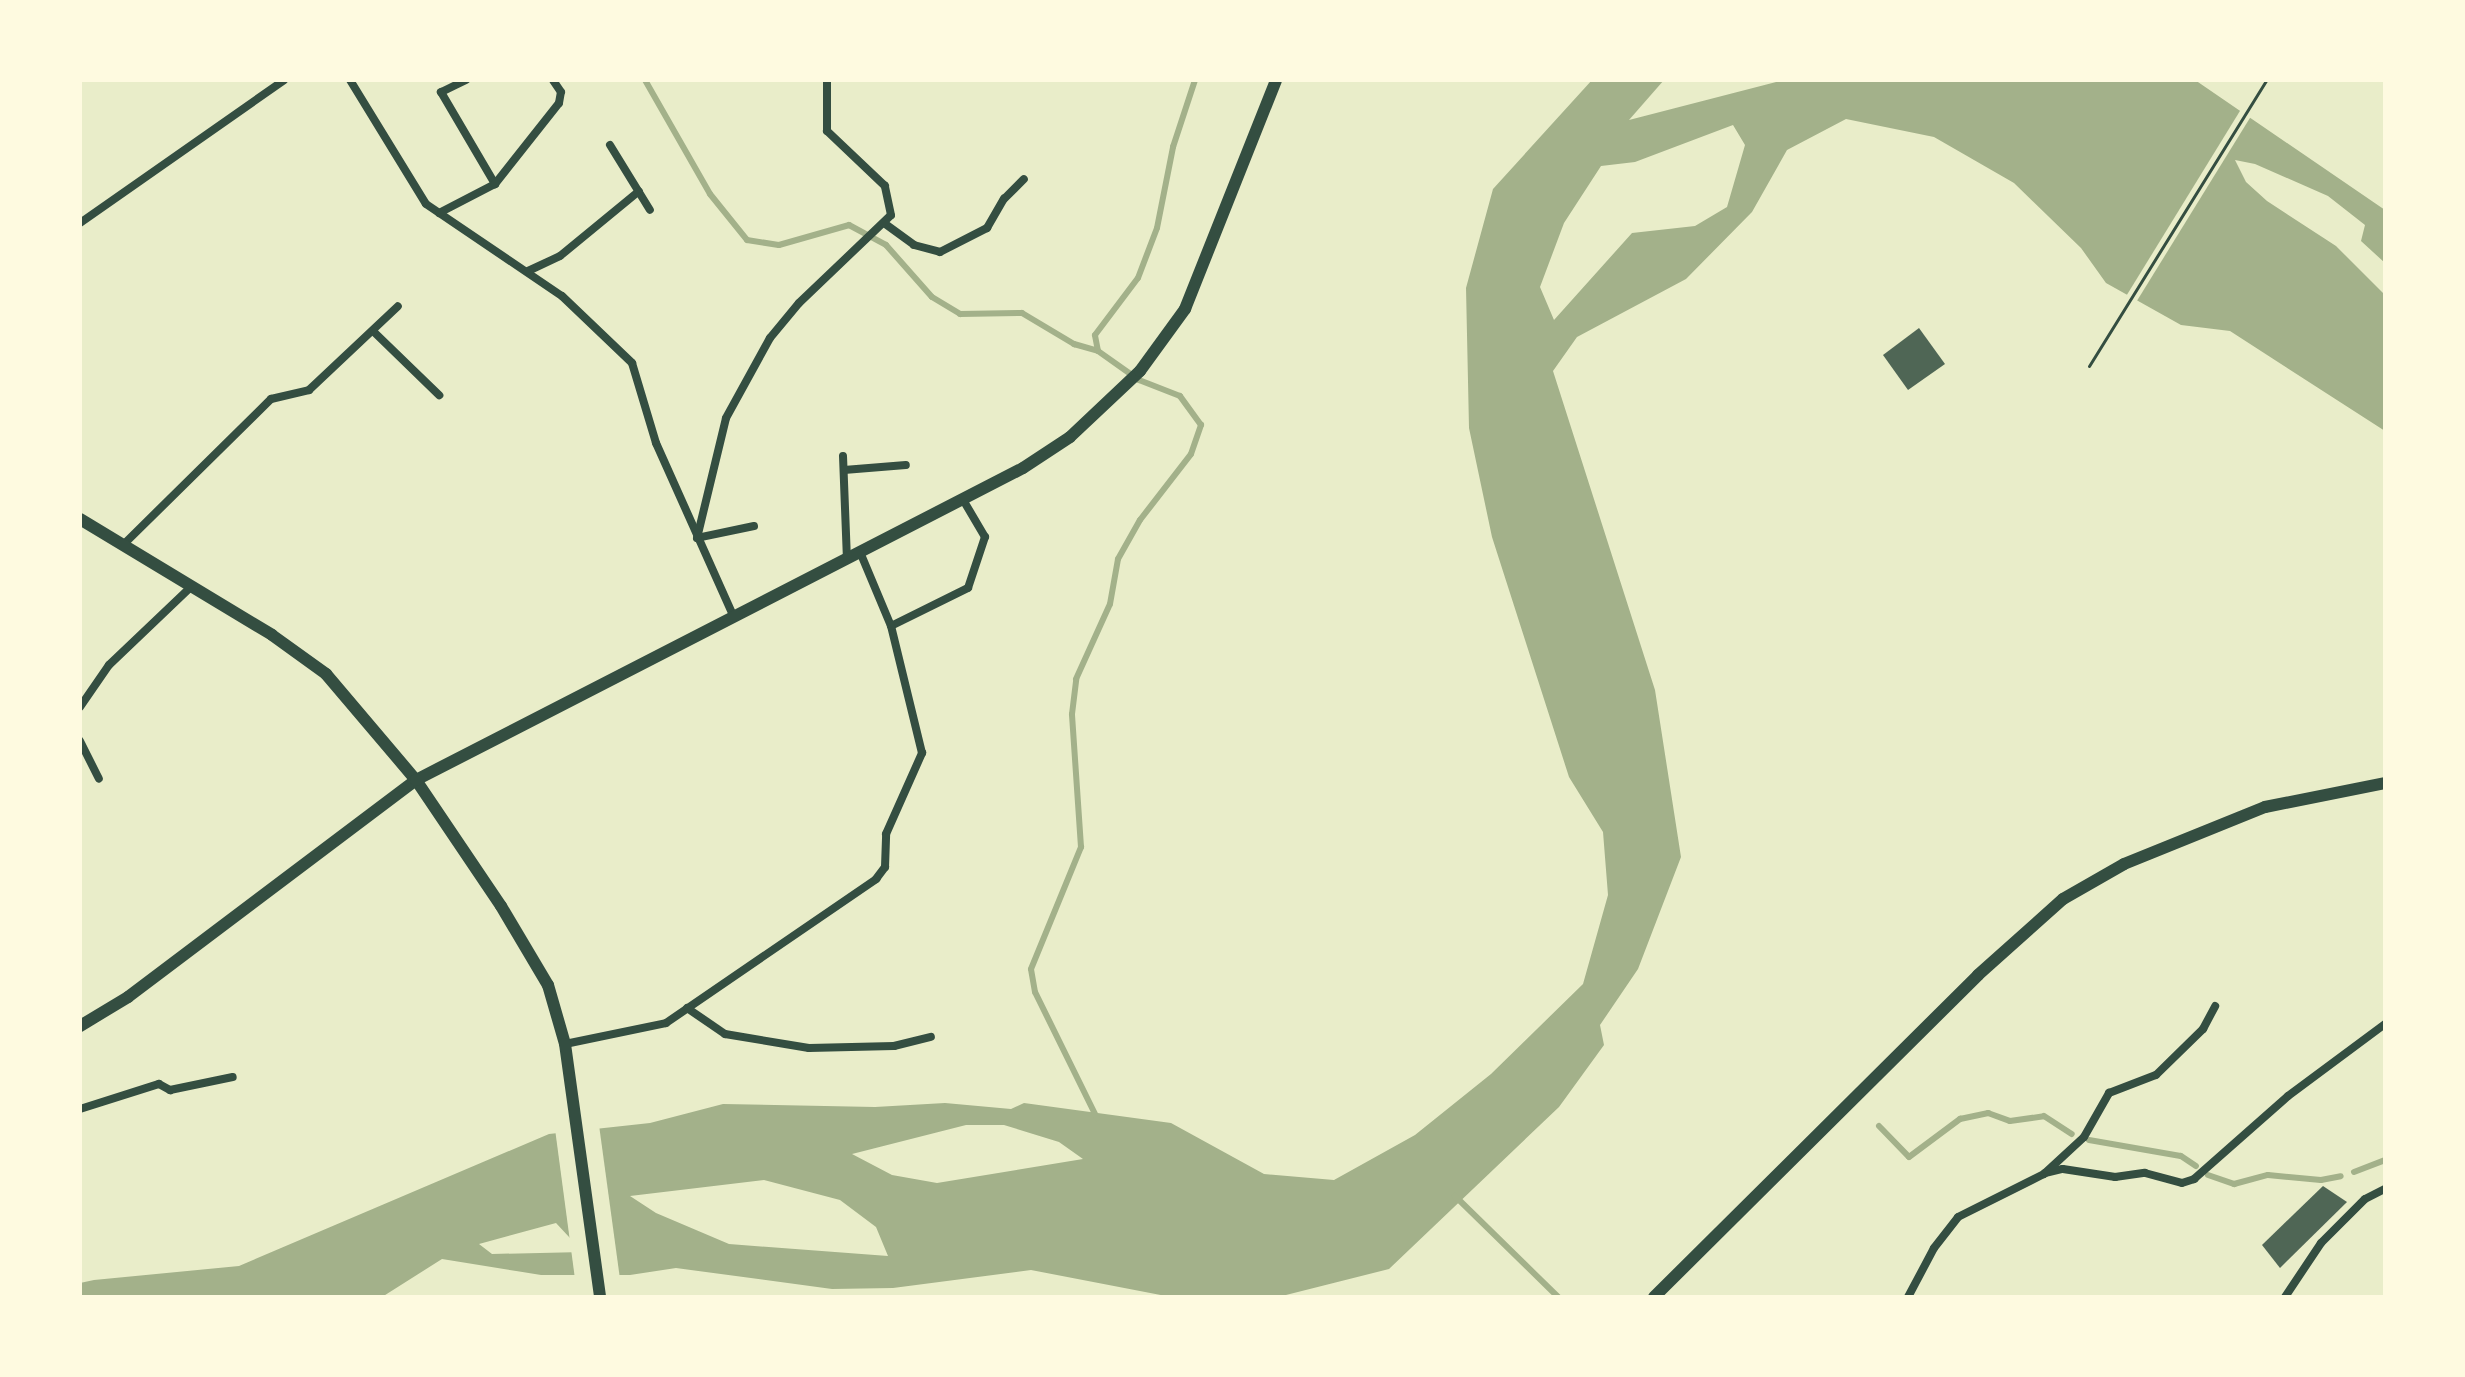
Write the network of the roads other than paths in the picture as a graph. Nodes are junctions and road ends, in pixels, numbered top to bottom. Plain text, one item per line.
1 (284, 80) edge
2 (350, 80) edge
3 (466, 80) edge
4 (553, 80) edge
5 (827, 80) edge
6 (1276, 80) edge
7 (610, 145) dead end
8 (1024, 179) dead end
9 (495, 184) junction
10 (639, 191) junction
11 (650, 210) dead end
12 (439, 213) junction
13 (80, 223) edge
14 (882, 226) junction
15 (528, 271) junction
16 (398, 306) dead end
17 (374, 332) junction
18 (439, 395) dead end
19 (843, 456) dead end
20 (906, 465) dead end
21 (844, 470) junction
22 (962, 498) junction
23 (80, 519) edge
24 (754, 526) dead end
25 (697, 538) junction
26 (123, 545) junction
27 (860, 552) junction
28 (847, 559) junction
29 (192, 586) junction
30 (734, 617) junction
31 (891, 626) junction
32 (80, 707) edge
33 (80, 741) edge
34 (99, 779) dead end
35 (416, 780) junction
36 (2385, 783) edge
37 (2215, 1006) dead end
38 (687, 1008) junction
39 (2385, 1024) edge
40 (80, 1026) edge
41 (931, 1037) dead end
42 (565, 1044) junction
43 (233, 1077) dead end
44 (80, 1109) edge
45 (2044, 1174) junction
46 (2385, 1189) edge
47 (600, 1297) edge
48 (1654, 1297) edge
49 (1908, 1297) edge
50 (2285, 1297) edge

1 - 13 street
2 - 12 street
3 - 9 street
4 - 9 street
5 - 14 street
6 - 22 main road
7 - 10 street
8 - 14 street
9 - 12 street
10 - 11 street
10 - 15 street
12 - 15 street
14 - 25 street
15 - 25 street
16 - 17 street
17 - 18 street
17 - 26 street
19 - 21 street
20 - 21 street
21 - 28 street
22 - 27 main road
22 - 31 street
23 - 26 main road
24 - 25 street
25 - 30 street
26 - 29 main road
27 - 28 main road
27 - 31 street
28 - 30 main road
29 - 32 street
29 - 35 main road
30 - 35 main road
31 - 38 street
33 - 34 street
35 - 40 main road
35 - 42 main road
36 - 48 main road
37 - 45 street
38 - 41 street
38 - 42 street
39 - 45 street
42 - 47 main road
43 - 44 street
45 - 49 street
46 - 50 street

